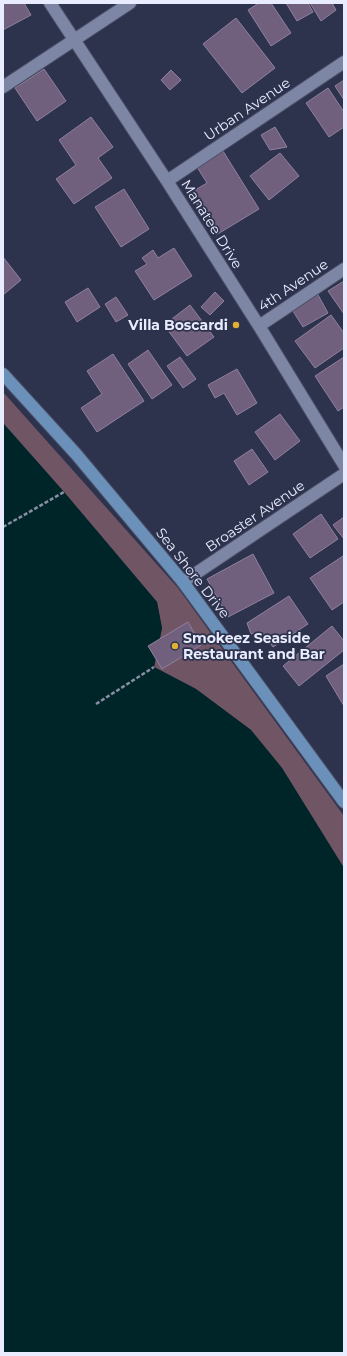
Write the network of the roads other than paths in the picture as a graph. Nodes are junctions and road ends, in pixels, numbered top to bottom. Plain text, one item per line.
1 (50, 3) edge
2 (130, 3) edge
3 (75, 41) junction
4 (344, 62) edge
5 (3, 88) edge
6 (167, 181) junction
7 (344, 269) edge
8 (259, 326) junction
9 (3, 374) edge
10 (344, 465) edge
11 (344, 474) edge
12 (183, 582) junction
13 (344, 802) edge

1 - 3 street, Manatee Drive
2 - 3 street
3 - 5 street
3 - 6 street, Manatee Drive
4 - 6 street, Urban Avenue
6 - 8 street, Manatee Drive
7 - 8 street, 4th Avenue
8 - 10 street, Manatee Drive
9 - 12 street, Sea Shore Drive
11 - 12 street, Broaster Avenue
12 - 13 street, Sea Shore Drive

